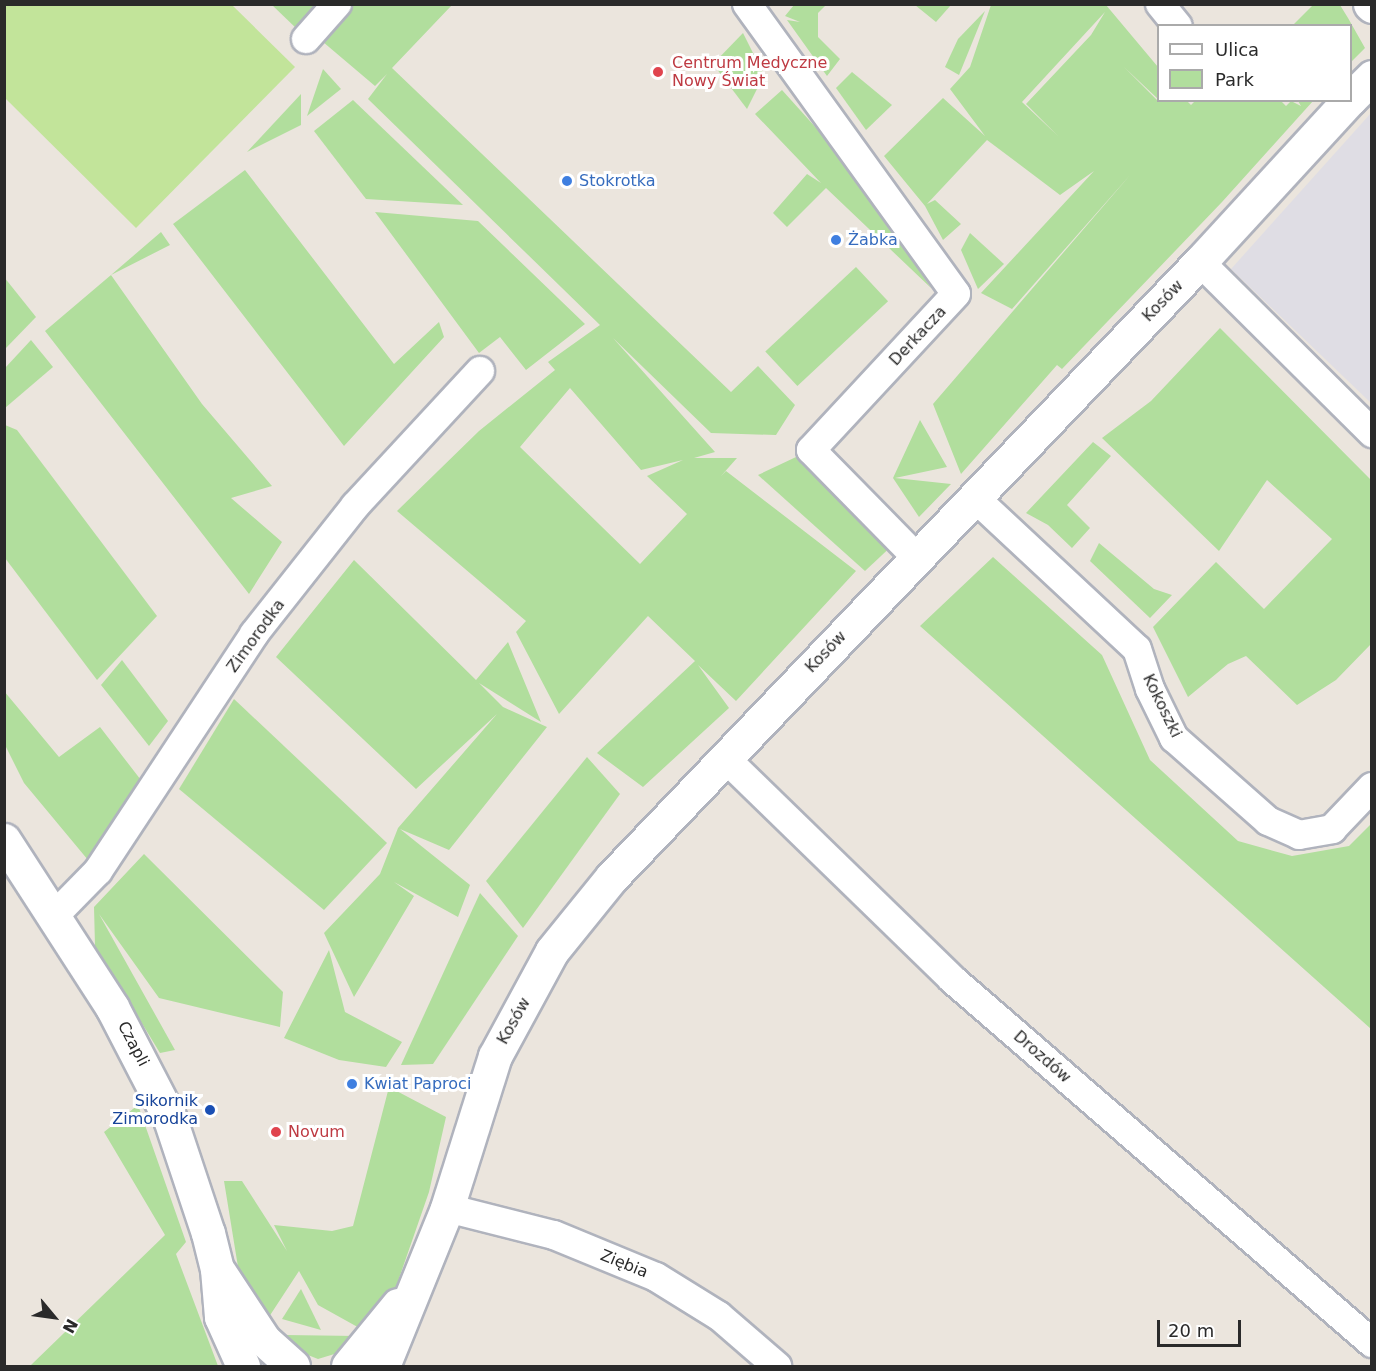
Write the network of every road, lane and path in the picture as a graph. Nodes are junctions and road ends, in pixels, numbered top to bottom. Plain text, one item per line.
1 (336, 4) edge
2 (747, 4) edge
3 (1160, 4) edge
4 (1176, 24) edge
5 (306, 39) dead end
6 (1371, 76) edge
7 (1352, 98) edge
8 (1348, 102) edge
9 (1200, 262) junction
10 (480, 371) dead end
11 (1371, 433) edge
12 (975, 498) junction
13 (916, 557) junction
14 (725, 758) junction
15 (1371, 787) edge
16 (4, 840) edge
17 (53, 917) junction
18 (447, 1208) junction
19 (217, 1269) junction
20 (420, 1278) junction
21 (1371, 1343) edge
22 (243, 1366) edge
23 (293, 1366) edge
24 (348, 1366) edge
25 (383, 1366) edge
26 (777, 1366) edge

1 - 5 street
2 - 13 street, Derkacza
3 - 4 street
6 - 7 street, Kosów
8 - 9 street, Kosów
9 - 11 street
9 - 12 street, Kosów
10 - 17 street, Zimorodka
12 - 13 street, Kosów
12 - 15 street, Kokoszki
13 - 14 street, Kosów
14 - 18 street, Kosów
14 - 21 street, Drozdów
16 - 17 street, Czapli
17 - 19 street, Czapli
18 - 20 street, Kosów
18 - 26 street, Ziębia
19 - 22 street, Czapli
19 - 23 street, Czapli
20 - 24 street, Kosów
20 - 25 street, Kosów

